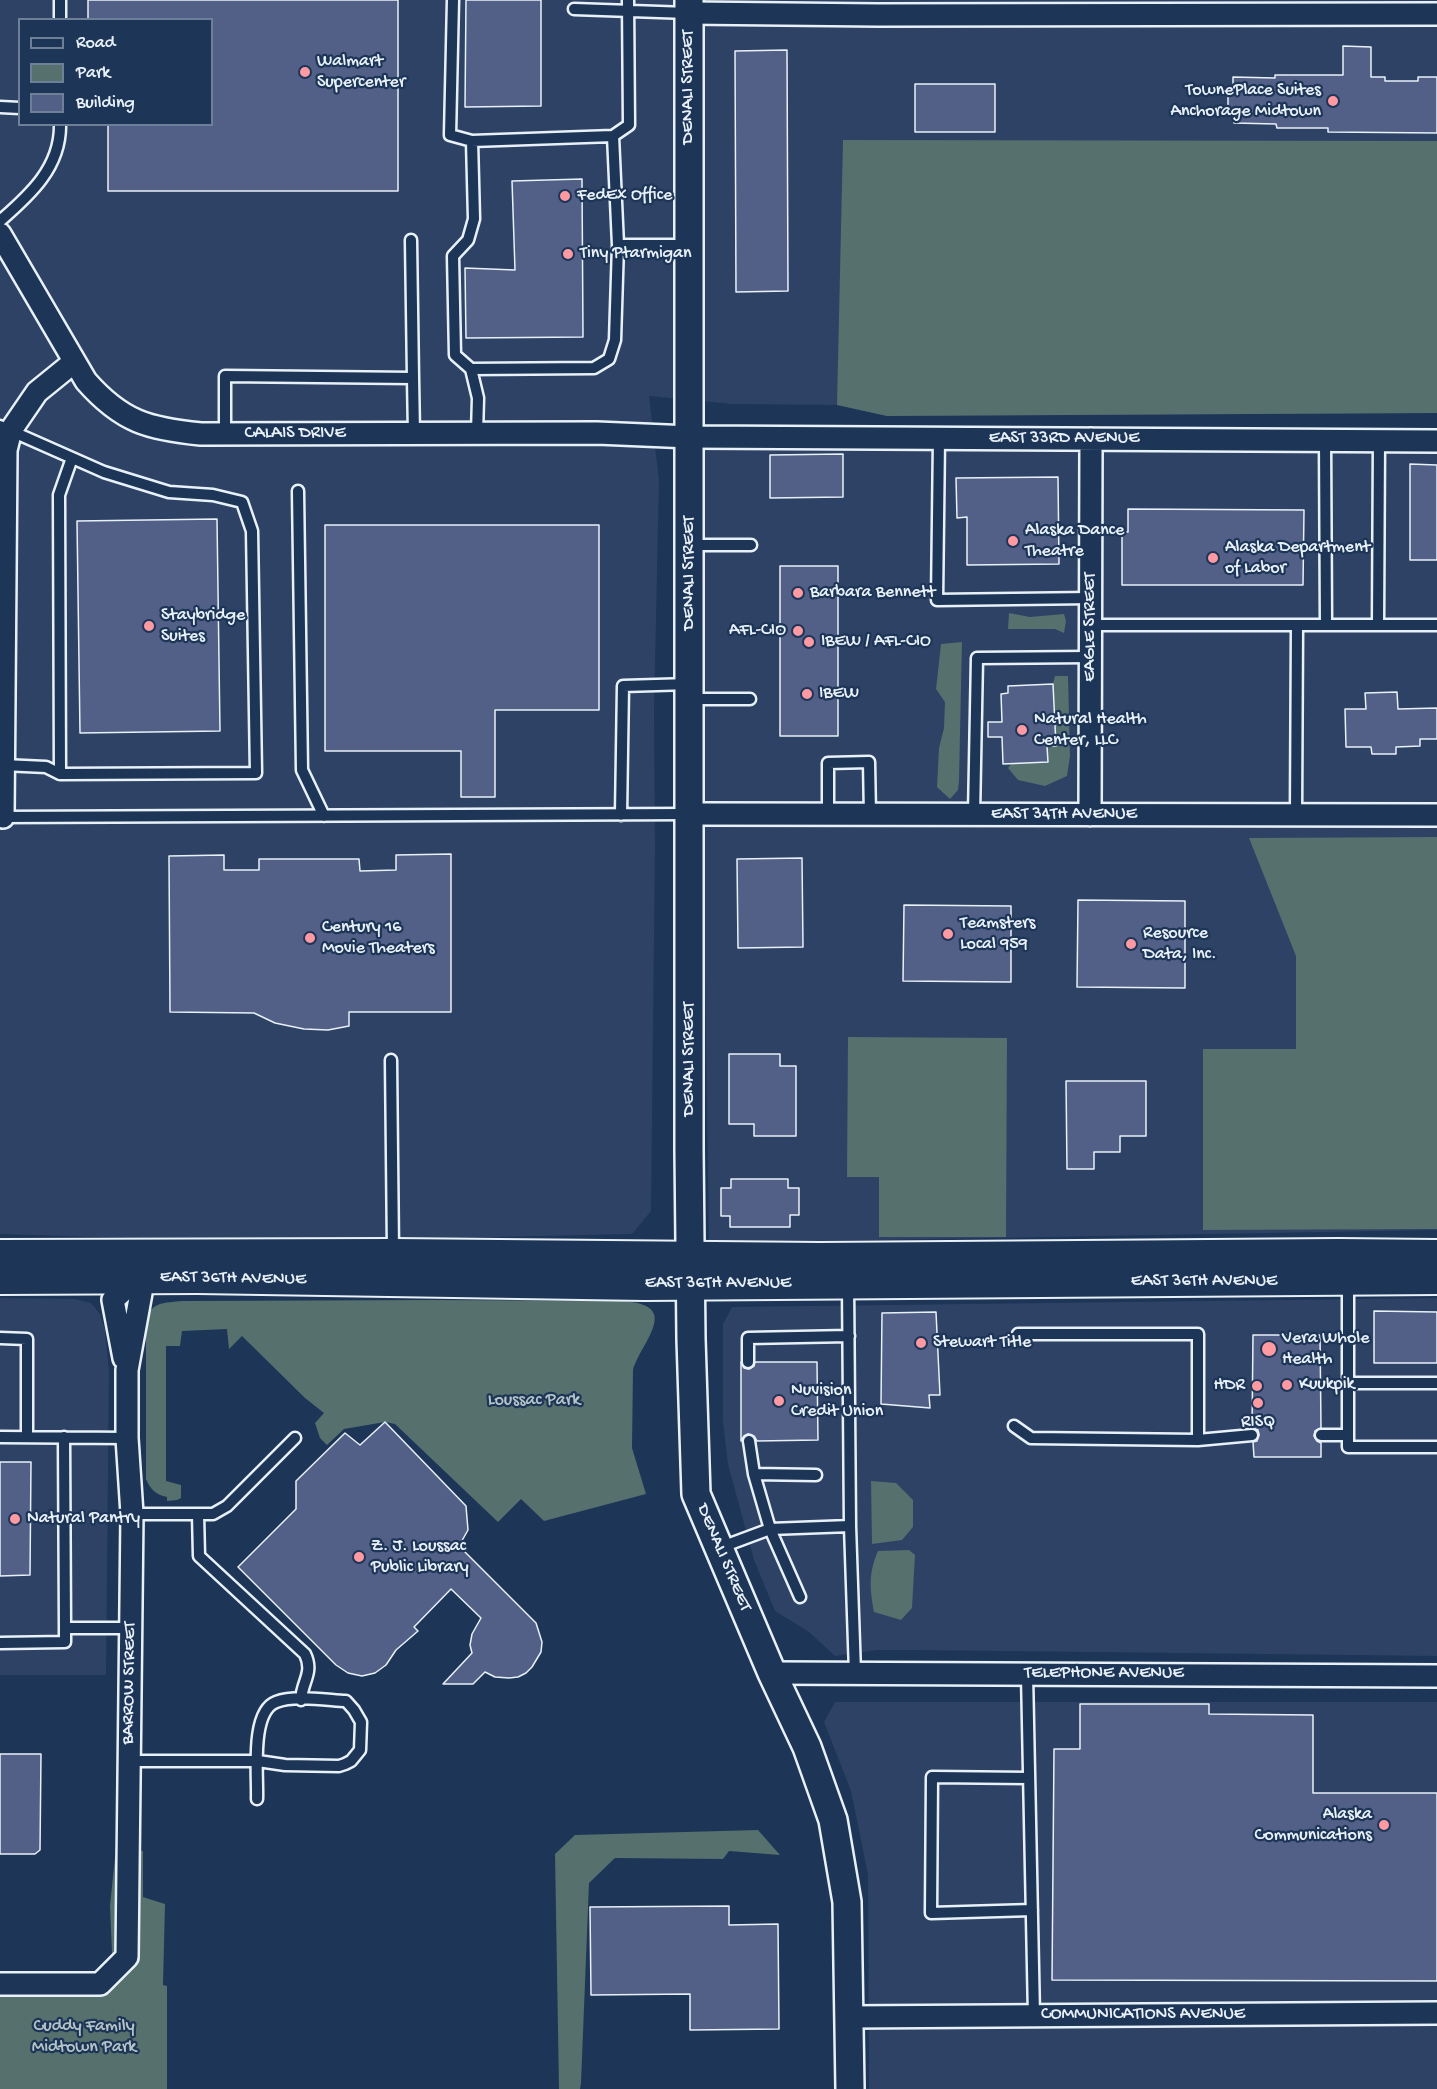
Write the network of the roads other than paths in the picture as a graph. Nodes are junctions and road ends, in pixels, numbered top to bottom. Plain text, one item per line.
1 (60, 0) edge
2 (453, 0) edge
3 (628, 6) edge
4 (689, 6) edge
5 (1339, 7) edge
6 (574, 9) dead end
7 (1437, 14) edge
8 (60, 18) edge
9 (0, 107) edge
10 (18, 108) edge
11 (60, 126) edge
12 (613, 136) junction
13 (472, 141) junction
14 (0, 221) edge
15 (0, 234) edge
16 (411, 240) dead end
17 (618, 245) junction
18 (689, 245) junction
19 (74, 362) junction
20 (471, 369) junction
21 (413, 378) junction
22 (6, 428) edge
23 (477, 433) junction
24 (225, 434) junction
25 (414, 434) junction
26 (690, 437) junction
27 (939, 438) junction
28 (1091, 439) junction
29 (1325, 440) junction
30 (1379, 440) junction
31 (1437, 441) edge
32 (72, 458) junction
33 (298, 491) dead end
34 (690, 545) junction
35 (751, 545) dead end
36 (2, 588) edge
37 (1091, 598) junction
38 (1091, 625) junction
39 (1297, 625) junction
40 (1326, 625) junction
41 (1378, 625) junction
42 (1437, 625) edge
43 (2, 651) edge
44 (1090, 657) junction
45 (690, 692) junction
46 (750, 699) dead end
47 (3, 765) junction
48 (60, 774) junction
49 (690, 814) junction
50 (621, 815) junction
51 (828, 815) junction
52 (870, 815) junction
53 (974, 815) junction
54 (1090, 815) junction
55 (1296, 815) junction
56 (1437, 815) edge
57 (324, 816) junction
58 (2, 817) edge
59 (391, 1060) dead end
60 (393, 1254) junction
61 (0, 1255) edge
62 (1437, 1255) edge
63 (1437, 1268) edge
64 (690, 1270) junction
65 (130, 1273) junction
66 (0, 1279) edge
67 (1437, 1279) edge
68 (1348, 1281) junction
69 (848, 1284) junction
70 (1018, 1335) dead end
71 (849, 1336) junction
72 (0, 1338) edge
73 (748, 1362) dead end
74 (1348, 1383) junction
75 (1437, 1383) edge
76 (1014, 1426) dead end
77 (1252, 1435) dead end
78 (1321, 1435) dead end
79 (1348, 1436) junction
80 (0, 1437) edge
81 (27, 1437) junction
82 (64, 1437) junction
83 (127, 1438) junction
84 (295, 1438) dead end
85 (1198, 1440) junction
86 (749, 1441) dead end
87 (1437, 1447) edge
88 (754, 1474) junction
89 (816, 1475) dead end
90 (132, 1514) junction
91 (198, 1514) junction
92 (849, 1527) junction
93 (770, 1529) junction
94 (719, 1548) junction
95 (800, 1598) dead end
96 (65, 1628) junction
97 (131, 1628) junction
98 (0, 1643) edge
99 (772, 1673) junction
100 (855, 1674) junction
101 (1027, 1674) junction
102 (1437, 1676) edge
103 (301, 1700) junction
104 (129, 1761) junction
105 (258, 1761) junction
106 (1029, 1778) junction
107 (257, 1799) dead end
108 (1032, 1910) junction
109 (0, 1984) edge
110 (1437, 2013) edge
111 (1034, 2016) junction
112 (850, 2017) junction
113 (850, 2089) edge

1 - 8 lane
2 - 13 lane
3 - 4 lane
3 - 6 lane
3 - 12 lane
4 - 5 street
4 - 18 street, DENALI STREET
5 - 7 street
9 - 10 lane
11 - 14 lane
12 - 13 lane
12 - 17 lane
13 - 20 lane
15 - 19 street, CALAIS DRIVE
16 - 21 lane
17 - 18 lane
17 - 20 lane
18 - 26 street, DENALI STREET
19 - 22 street
19 - 24 street, CALAIS DRIVE
20 - 23 lane
21 - 24 lane
21 - 25 lane
22 - 32 lane
22 - 36 street
23 - 25 street, CALAIS DRIVE
23 - 26 street, CALAIS DRIVE
24 - 25 street, CALAIS DRIVE
26 - 27 street, EAST 33RD AVENUE
26 - 34 street, DENALI STREET
27 - 28 street, EAST 33RD AVENUE
27 - 37 lane
28 - 29 street, EAST 33RD AVENUE
28 - 37 street, EAGLE STREET
29 - 30 street, EAST 33RD AVENUE
29 - 40 lane
30 - 31 street, EAST 33RD AVENUE
30 - 41 lane
32 - 48 lane
32 - 48 lane
33 - 57 lane
34 - 35 lane
34 - 45 street, DENALI STREET
36 - 43 street
37 - 38 street, EAGLE STREET
38 - 39 lane
38 - 44 street, EAGLE STREET
39 - 40 lane
39 - 55 lane
40 - 41 lane
41 - 42 lane
43 - 47 street
44 - 53 lane
44 - 54 street, EAGLE STREET
45 - 46 lane
45 - 49 street, DENALI STREET
45 - 50 lane
47 - 48 lane
47 - 58 street
49 - 50 lane
49 - 51 street, EAST 34TH AVENUE
49 - 64 street, DENALI STREET
50 - 57 lane
51 - 52 street, EAST 34TH AVENUE
51 - 52 lane
52 - 53 street, EAST 34TH AVENUE
53 - 54 street, EAST 34TH AVENUE
54 - 55 street, EAST 34TH AVENUE
55 - 56 street, EAST 34TH AVENUE
57 - 58 lane
59 - 60 lane
60 - 64 main road, EAST 36TH AVENUE
60 - 65 main road, EAST 36TH AVENUE
61 - 65 main road, EAST 36TH AVENUE
62 - 64 main road, EAST 36TH AVENUE
63 - 68 main road
64 - 65 main road, EAST 36TH AVENUE
64 - 69 main road, EAST 36TH AVENUE
64 - 94 street, DENALI STREET
65 - 66 main road, EAST 36TH AVENUE
65 - 83 street, BARROW STREET
67 - 68 main road, EAST 36TH AVENUE
68 - 69 main road, EAST 36TH AVENUE
68 - 74 lane
69 - 71 lane
70 - 85 lane
71 - 73 lane
71 - 92 lane
72 - 81 lane
74 - 75 lane
74 - 79 lane
76 - 85 lane
77 - 85 lane
78 - 79 lane
79 - 87 lane
80 - 81 lane
81 - 82 lane
82 - 83 lane
82 - 96 lane
83 - 90 street, BARROW STREET
84 - 91 lane
86 - 88 lane
88 - 89 lane
88 - 93 lane
90 - 91 lane
90 - 97 street, BARROW STREET
91 - 103 lane
92 - 93 lane
92 - 100 lane
93 - 94 lane
93 - 95 lane
94 - 99 street, DENALI STREET
96 - 97 lane
96 - 98 lane
97 - 104 street, BARROW STREET
99 - 100 street, TELEPHONE AVENUE
99 - 112 street, DENALI STREET
100 - 101 street, TELEPHONE AVENUE
101 - 102 street, TELEPHONE AVENUE
101 - 106 lane
103 - 105 lane
103 - 105 lane
104 - 105 lane
104 - 109 street, BARROW STREET
105 - 107 lane
106 - 108 lane
106 - 108 lane
108 - 111 lane
110 - 111 street, COMMUNICATIONS AVENUE
111 - 112 street, COMMUNICATIONS AVENUE
112 - 113 street, DENALI STREET

